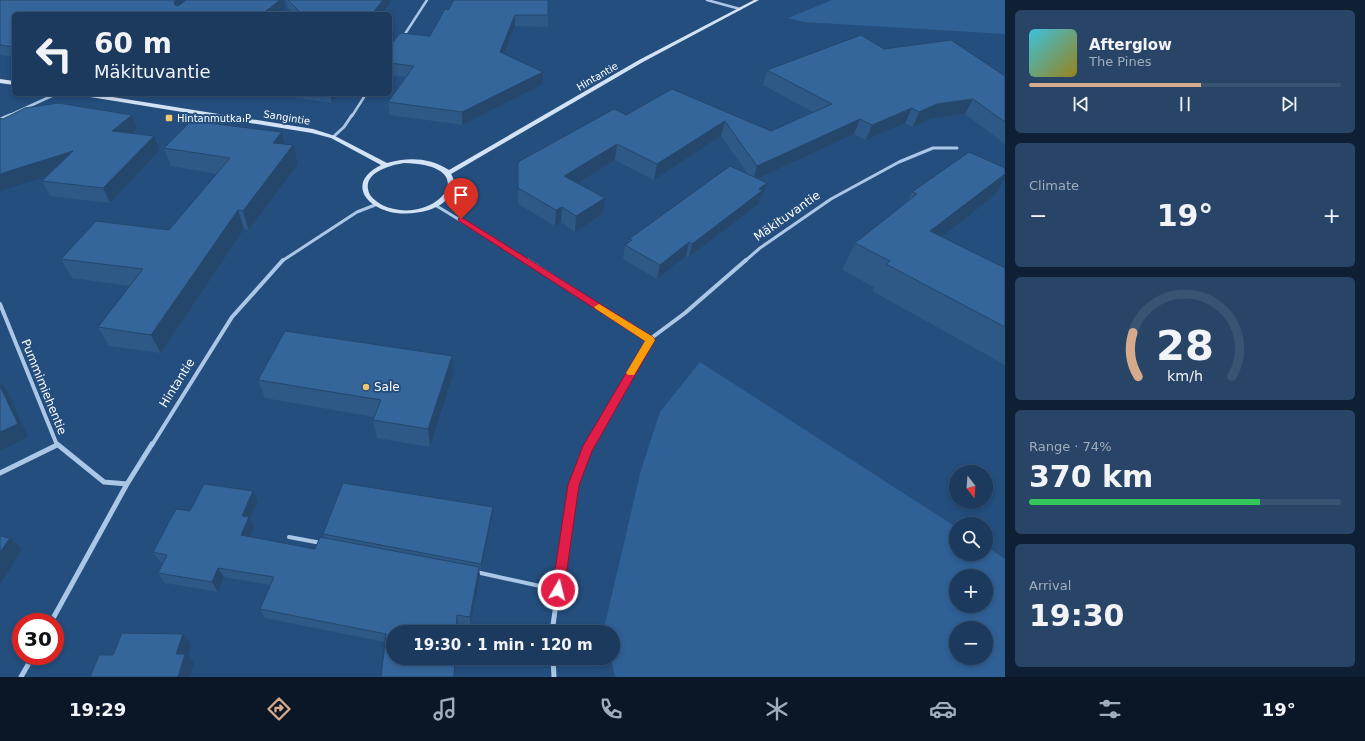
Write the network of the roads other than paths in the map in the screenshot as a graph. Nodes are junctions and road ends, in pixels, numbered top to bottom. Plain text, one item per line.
1 (427, 0) edge
2 (707, 0) edge
3 (757, 0) edge
4 (740, 9) junction
5 (403, 37) edge
6 (0, 81) edge
7 (12, 83) edge
8 (52, 96) edge
9 (96, 96) edge
10 (365, 96) edge
11 (0, 119) edge
12 (333, 137) junction
13 (956, 148) dead end
14 (385, 165) junction
15 (448, 173) junction
16 (375, 205) junction
17 (435, 205) junction
18 (0, 304) edge
19 (650, 340) junction
20 (57, 445) junction
21 (0, 473) edge
22 (127, 484) junction
23 (289, 537) dead end
24 (328, 544) edge
25 (472, 572) edge
26 (558, 590) junction
27 (57, 613) edge
28 (553, 625) edge
29 (28, 665) edge
30 (553, 665) edge
31 (22, 677) edge
32 (554, 677) edge

1 - 5 street
2 - 4 street
3 - 4 street, Hintantie
4 - 15 street, Hintantie
6 - 7 street
8 - 11 street
9 - 12 street, Sangintie
10 - 12 street
12 - 14 street, Sangintie
13 - 19 street, Mäkituvantie
14 - 15 street
14 - 16 street
15 - 17 street
16 - 17 street
16 - 22 street, Hintantie
17 - 19 street
18 - 20 street, Pummimiehentie
19 - 26 street, Mäkituvantie
20 - 21 street
20 - 22 street, Pummimiehentie
22 - 27 street, Hintantie
23 - 24 lane
25 - 26 lane
26 - 28 street, Mäkituvantie
29 - 31 street
30 - 32 street

